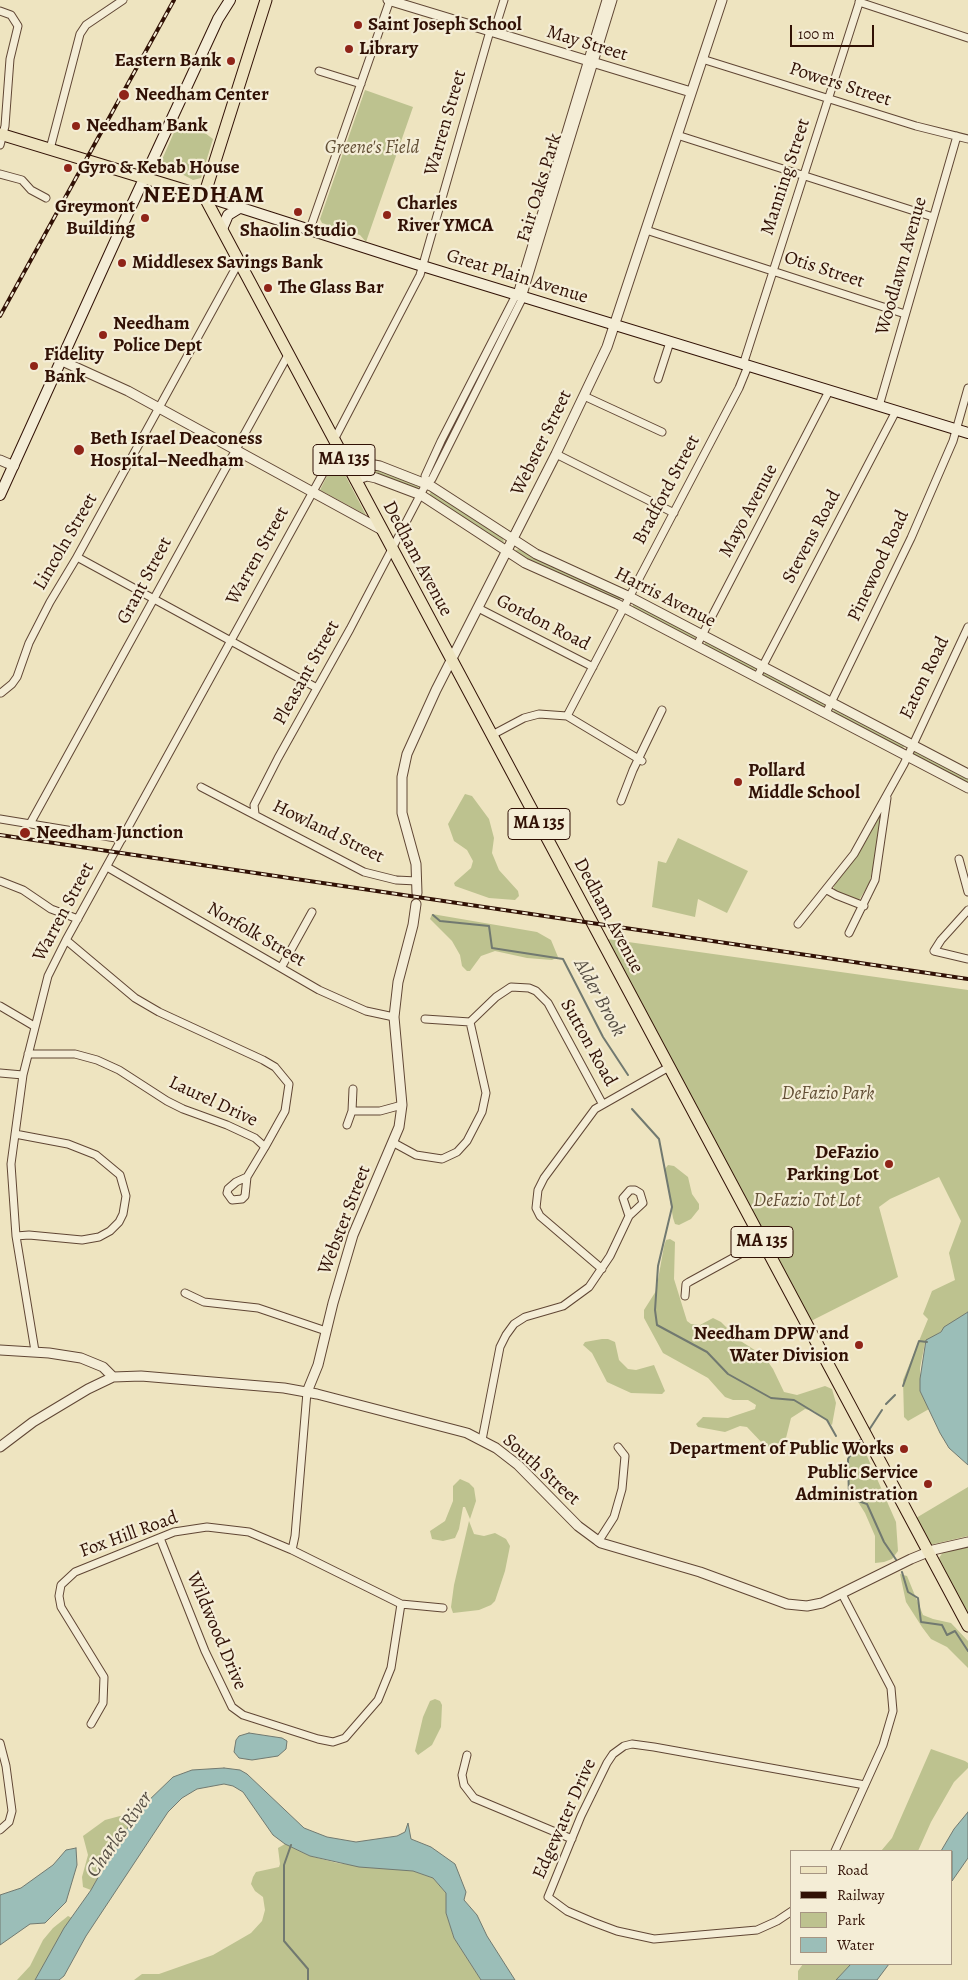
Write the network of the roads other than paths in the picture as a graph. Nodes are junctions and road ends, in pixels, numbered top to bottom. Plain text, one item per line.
1 (123, 0) edge
2 (230, 0) edge
3 (266, 0) edge
4 (389, 0) edge
5 (504, 0) edge
6 (606, 0) edge
7 (613, 0) edge
8 (722, 0) edge
9 (859, 1) edge
10 (0, 11) edge
11 (492, 32) junction
12 (968, 38) edge
13 (702, 59) junction
14 (591, 62) junction
15 (319, 71) dead end
16 (361, 84) junction
17 (691, 92) junction
18 (828, 98) junction
19 (677, 135) junction
20 (957, 136) junction
21 (1, 138) edge
22 (968, 139) edge
23 (50, 149) junction
24 (0, 174) edge
25 (804, 176) junction
26 (145, 178) junction
27 (204, 196) junction
28 (46, 198) dead end
29 (241, 207) junction
30 (933, 217) junction
31 (222, 229) junction
32 (310, 229) junction
33 (646, 230) junction
34 (239, 262) junction
35 (422, 266) junction
36 (773, 271) junction
37 (520, 296) junction
38 (905, 314) junction
39 (615, 325) junction
40 (670, 342) junction
41 (288, 355) junction
42 (62, 361) junction
43 (746, 366) junction
44 (658, 379) dead end
45 (968, 388) edge
46 (829, 391) junction
47 (584, 396) junction
48 (879, 406) junction
49 (159, 408) junction
50 (896, 411) junction
51 (957, 430) junction
52 (662, 432) dead end
53 (968, 433) edge
54 (334, 440) junction
55 (236, 450) junction
56 (556, 454) junction
57 (343, 458) junction
58 (0, 460) edge
59 (14, 466) junction
60 (355, 480) junction
61 (426, 484) junction
62 (312, 493) junction
63 (0, 495) edge
64 (421, 495) junction
65 (674, 513) junction
66 (382, 530) junction
67 (512, 540) junction
68 (392, 549) junction
69 (506, 552) junction
70 (78, 557) junction
71 (630, 597) junction
72 (154, 599) junction
73 (478, 608) junction
74 (624, 608) junction
75 (968, 627) edge
76 (702, 635) junction
77 (230, 640) junction
78 (697, 645) junction
79 (451, 659) junction
80 (763, 666) junction
81 (593, 667) junction
82 (757, 677) junction
83 (317, 688) junction
84 (1, 693) edge
85 (832, 702) junction
86 (662, 710) dead end
87 (826, 713) junction
88 (567, 716) junction
89 (492, 735) junction
90 (911, 744) junction
91 (907, 756) junction
92 (640, 760) junction
93 (968, 774) edge
94 (201, 787) dead end
95 (968, 788) edge
96 (887, 795) junction
97 (621, 801) dead end
98 (255, 814) junction
99 (0, 819) edge
100 (32, 822) junction
101 (122, 839) junction
102 (959, 859) dead end
103 (107, 867) junction
104 (0, 881) edge
105 (417, 881) junction
106 (827, 890) junction
107 (968, 892) edge
108 (417, 893) dead end
109 (416, 904) dead end
110 (864, 906) junction
111 (968, 910) edge
112 (312, 912) dead end
113 (78, 919) junction
114 (798, 924) dead end
115 (849, 933) dead end
116 (66, 940) junction
117 (968, 959) edge
118 (281, 968) junction
119 (0, 1006) edge
120 (394, 1017) junction
121 (425, 1019) dead end
122 (470, 1022) junction
123 (34, 1026) junction
124 (28, 1054) junction
125 (669, 1067) junction
126 (0, 1074) edge
127 (23, 1075) junction
128 (353, 1089) dead end
129 (602, 1103) junction
130 (402, 1105) junction
131 (352, 1111) junction
132 (347, 1125) dead end
133 (15, 1134) junction
134 (394, 1142) junction
135 (266, 1147) junction
136 (247, 1176) dead end
137 (629, 1216) dead end
138 (16, 1236) junction
139 (762, 1242) junction
140 (602, 1269) junction
141 (185, 1293) dead end
142 (685, 1296) dead end
143 (326, 1331) junction
144 (0, 1350) edge
145 (35, 1351) junction
146 (113, 1377) junction
147 (307, 1392) junction
148 (482, 1440) junction
149 (618, 1447) dead end
150 (0, 1448) edge
151 (160, 1538) junction
152 (598, 1542) junction
153 (968, 1542) edge
154 (292, 1550) junction
155 (928, 1552) junction
156 (842, 1594) junction
157 (401, 1604) junction
158 (442, 1608) dead end
159 (968, 1626) edge
160 (91, 1724) dead end
161 (0, 1743) edge
162 (467, 1755) dead end
163 (865, 1785) junction
164 (0, 1830) edge
165 (572, 1839) junction
166 (834, 1850) edge
167 (790, 1912) edge

1 - 23 street
2 - 26 main road
3 - 27 main road
4 - 11 street, May Street
4 - 16 street
5 - 11 street, Warren Street
6 - 14 street, Fair Oaks Park
7 - 14 street, Fair Oaks Park
8 - 13 street, Webster Street
9 - 12 street
9 - 18 street, Manning Street
10 - 21 street
11 - 14 street, May Street
11 - 35 street, Warren Street
13 - 17 street, Webster Street
13 - 18 street, Powers Street
14 - 17 street, May Street
14 - 37 street, Fair Oaks Park
15 - 16 street
16 - 32 street
17 - 19 street, Webster Street
18 - 20 street, Powers Street
18 - 25 street, Manning Street
19 - 25 street
19 - 33 street, Webster Street
20 - 22 street, Powers Street
20 - 30 street, Woodlawn Avenue
21 - 23 main road, Great Plain Avenue
23 - 26 main road, Great Plain Avenue
24 - 28 street
25 - 30 street
25 - 36 street, Manning Street
26 - 27 main road, Great Plain Avenue
26 - 42 main road
27 - 29 main road, Great Plain Avenue
27 - 31 main road, Dedham Avenue / MA 135
29 - 31 main road
29 - 32 main road, Great Plain Avenue
30 - 38 street, Woodlawn Avenue
31 - 34 main road, Dedham Avenue / MA 135
32 - 35 main road, Great Plain Avenue
33 - 36 street, Otis Street
33 - 39 street, Webster Street
34 - 41 main road, Dedham Avenue / MA 135
34 - 49 street, Lincoln Street
35 - 37 main road, Great Plain Avenue
35 - 54 street, Warren Street
36 - 38 street, Otis Street
36 - 43 street, Manning Street
37 - 39 main road, Great Plain Avenue
37 - 61 street, Fair Oaks Park
38 - 48 street, Woodlawn Avenue
39 - 40 main road, Great Plain Avenue
39 - 47 street, Webster Street
40 - 43 main road, Great Plain Avenue
40 - 44 street
41 - 54 main road, Dedham Avenue / MA 135
41 - 55 street, Grant Street
42 - 49 street
42 - 59 main road
43 - 46 main road, Great Plain Avenue
43 - 65 street, Bradford Street
45 - 51 street, Pinewood Road
46 - 48 main road, Great Plain Avenue
46 - 76 street, Mayo Avenue
47 - 52 street
47 - 56 street, Webster Street
48 - 50 main road, Great Plain Avenue
49 - 55 street
49 - 70 street, Lincoln Street
50 - 51 main road, Great Plain Avenue
50 - 80 street, Stevens Road
51 - 53 main road, Great Plain Avenue
51 - 85 street, Pinewood Road
54 - 57 main road, Dedham Avenue / MA 135
55 - 62 street
55 - 72 street, Grant Street
56 - 65 street
56 - 67 street, Webster Street
57 - 60 main road, Dedham Avenue / MA 135
57 - 61 street, Harris Avenue
57 - 62 street, Warren Street
58 - 59 street
59 - 63 main road
60 - 64 street, Harris Avenue
60 - 66 main road, Dedham Avenue / MA 135
61 - 64 street, Fair Oaks Park
61 - 67 street, Harris Avenue
62 - 66 street
62 - 77 street, Warren Street
64 - 68 street, Fair Oaks Park
64 - 69 street, Harris Avenue
65 - 71 street, Bradford Street
66 - 68 main road, Dedham Avenue / MA 135
67 - 69 street, Webster Street
67 - 71 street, Harris Avenue
68 - 79 main road, Dedham Avenue / MA 135
68 - 83 street, Pleasant Street
69 - 73 street, Webster Street
69 - 74 street, Harris Avenue
70 - 72 street
70 - 84 street, Lincoln Street
71 - 74 street, Bradford Street
71 - 76 street, Harris Avenue
72 - 77 street
72 - 100 street, Grant Street
73 - 79 street, Webster Street
73 - 81 street, Gordon Road
74 - 78 street, Harris Avenue
74 - 81 street, Bradford Street
75 - 90 street, Eaton Road
76 - 78 street, Mayo Avenue
76 - 80 street, Harris Avenue
77 - 83 street
77 - 101 street, Warren Street
78 - 82 street, Harris Avenue
79 - 89 main road, Dedham Avenue / MA 135
79 - 105 street, Webster Street
80 - 82 street, Stevens Road
80 - 85 street, Harris Avenue
81 - 88 street, Bradford Street
82 - 87 street, Harris Avenue
83 - 98 street, Pleasant Street
85 - 87 street, Pinewood Road
85 - 90 street, Harris Avenue
86 - 92 street
87 - 91 street, Harris Avenue
88 - 89 street
88 - 92 street
89 - 125 main road, Dedham Avenue / MA 135
90 - 91 street, Eaton Road
90 - 93 street, Harris Avenue
91 - 95 street, Harris Avenue
91 - 96 street, Eaton Road
92 - 97 street
94 - 98 street, Howland Street
96 - 106 street, Eaton Road
96 - 110 street
98 - 105 street, Howland Street
99 - 100 street
100 - 101 street
101 - 103 street, Warren Street
102 - 107 street
103 - 113 street, Warren Street
103 - 118 street, Norfolk Street
104 - 113 street
105 - 108 street, Webster Street
106 - 110 street
106 - 114 street, Eaton Road
109 - 120 street, Webster Street
110 - 115 street
111 - 117 street
112 - 118 street
113 - 116 street, Warren Street
116 - 123 street, Warren Street
116 - 135 street, Laurel Drive
118 - 120 street, Norfolk Street
119 - 123 street
120 - 130 street, Webster Street
121 - 122 street
122 - 129 street, Sutton Road
122 - 134 street
123 - 124 street, Warren Street
124 - 127 street, Warren Street
124 - 135 street, Laurel Drive
125 - 129 street
125 - 139 main road, Dedham Avenue / MA 135
126 - 127 street
127 - 133 street, Warren Street
128 - 131 street
129 - 140 street
130 - 131 street
130 - 134 street, Webster Street
131 - 132 street
133 - 138 street, Warren Street
133 - 138 street
134 - 143 street, Webster Street
135 - 136 street
137 - 140 street
138 - 145 street, Warren Street
139 - 142 street
139 - 155 main road, Dedham Avenue / MA 135
140 - 148 street
141 - 143 street
143 - 147 street, Webster Street
144 - 145 street
145 - 146 street
146 - 147 street, South Street
146 - 150 street, South Street
147 - 148 street, South Street
147 - 154 street, Webster Street
148 - 152 street, South Street
149 - 152 street
151 - 154 street, Fox Hill Road
151 - 157 street, Wildwood Drive
151 - 160 street, Fox Hill Road
152 - 156 street, South Street
153 - 155 street, South Street
154 - 157 street, Fox Hill Road
155 - 156 street, South Street
155 - 159 main road, Dedham Avenue / MA 135
156 - 163 street
157 - 158 street, Fox Hill Road
161 - 164 street
162 - 165 street
163 - 165 street, Edgewater Drive
163 - 166 street
165 - 167 street, Edgewater Drive

